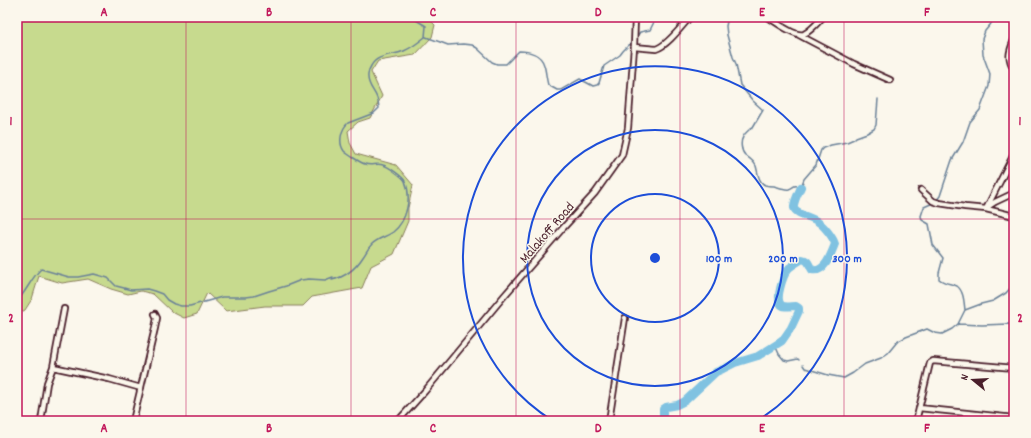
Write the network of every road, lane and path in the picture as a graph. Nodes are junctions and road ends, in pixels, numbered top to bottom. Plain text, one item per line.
1 (635, 17) edge
2 (690, 17) edge
3 (768, 17) edge
4 (823, 17) edge
5 (800, 35) junction
6 (1014, 40) edge
7 (634, 45) junction
8 (1014, 70) edge
9 (890, 80) dead end
10 (1014, 154) edge
11 (921, 190) dead end
12 (1014, 193) edge
13 (986, 209) junction
14 (1014, 216) edge
15 (64, 309) dead end
16 (155, 314) dead end
17 (625, 318) dead end
18 (53, 367) junction
19 (1014, 368) edge
20 (141, 388) junction
21 (919, 408) junction
22 (1014, 418) edge
23 (41, 421) edge
24 (133, 421) edge
25 (398, 421) edge
26 (609, 421) edge
27 (916, 421) edge

1 - 7 street, Malakoff Road
2 - 7 street
3 - 5 street
4 - 5 street
5 - 9 street
6 - 8 street
7 - 25 street, Malakoff Road
10 - 13 street
11 - 13 street
12 - 13 street
13 - 14 street
15 - 18 street
16 - 20 street
17 - 26 street
18 - 20 street
18 - 23 street
19 - 21 street
20 - 24 street
21 - 22 street
21 - 27 street

